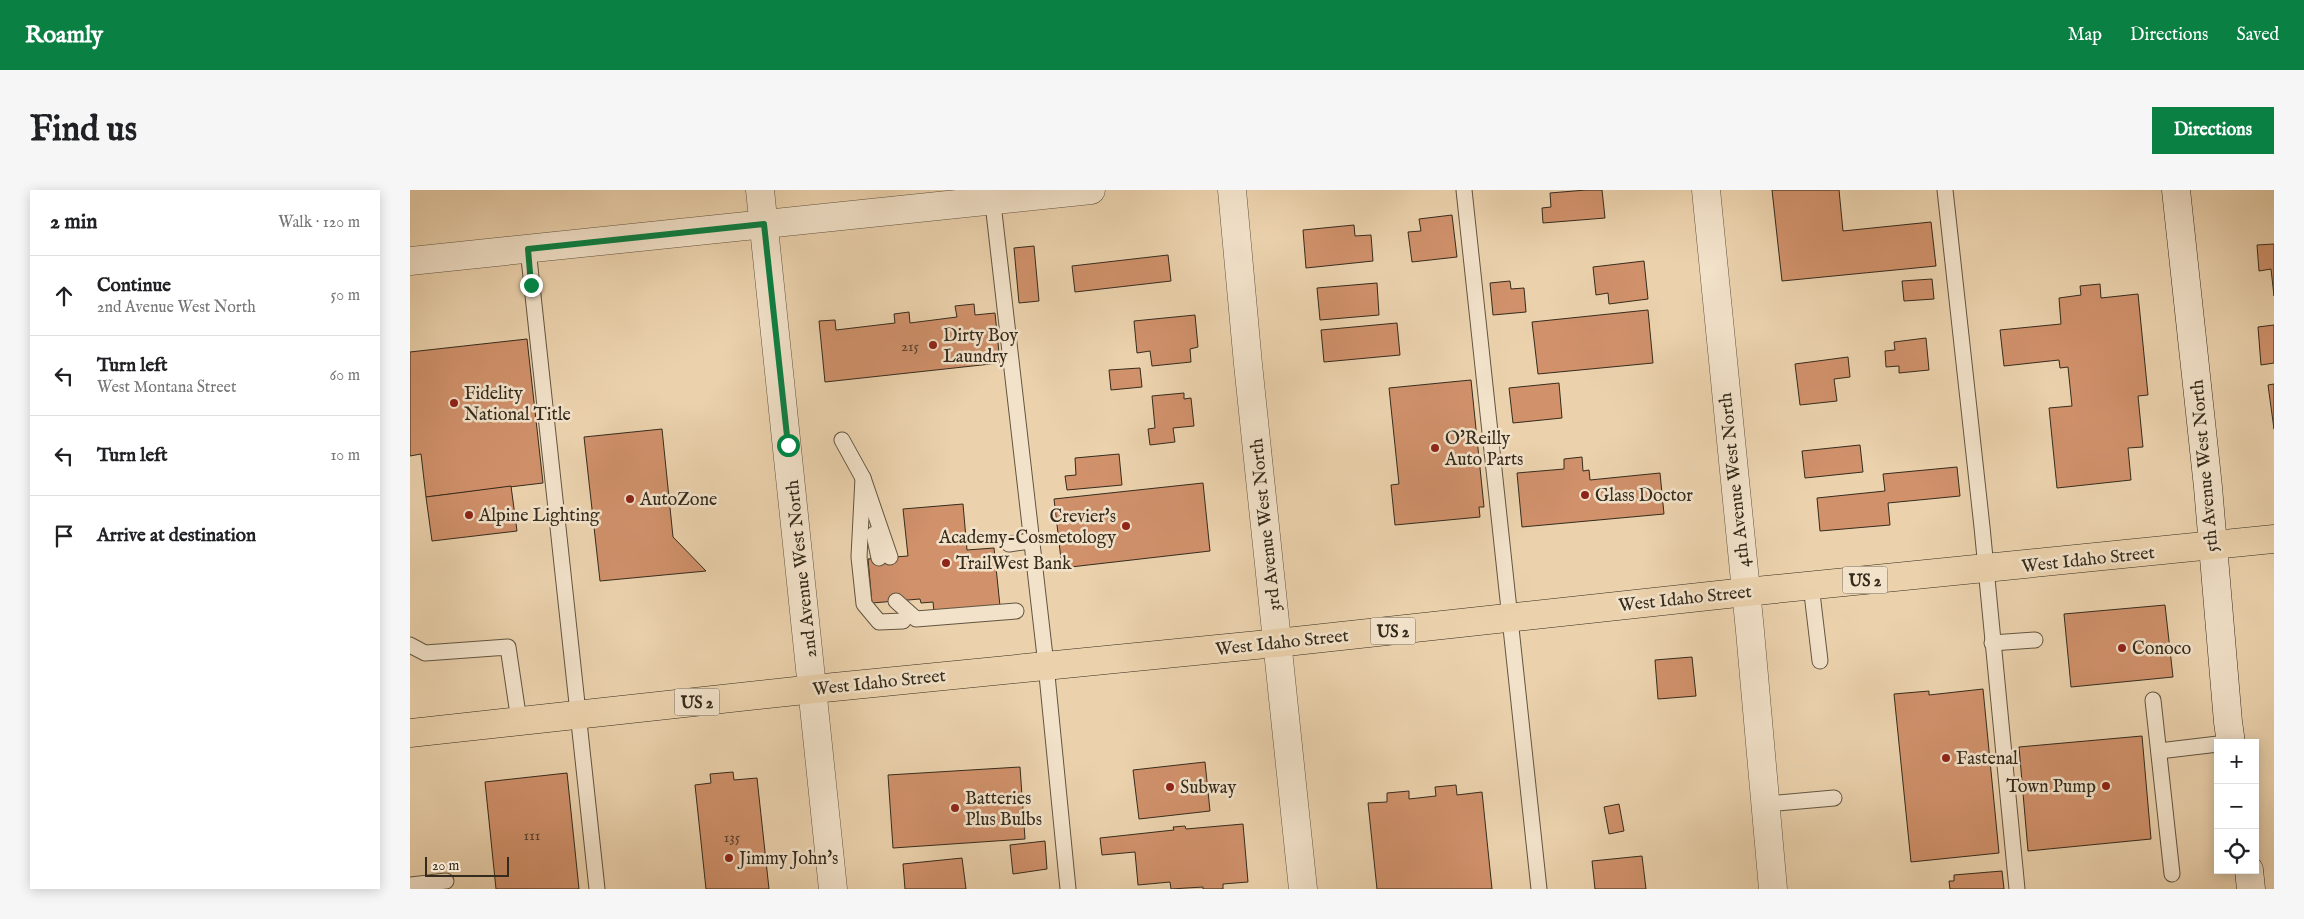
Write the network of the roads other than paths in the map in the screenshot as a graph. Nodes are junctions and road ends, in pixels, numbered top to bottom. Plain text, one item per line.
1 (760, 190) edge
2 (1090, 190) edge
3 (1232, 190) edge
4 (1464, 190) edge
5 (1706, 190) edge
6 (1945, 190) edge
7 (2176, 190) edge
8 (992, 195) edge
9 (764, 224) junction
10 (528, 249) junction
11 (410, 261) edge
12 (842, 440) dead end
13 (862, 478) junction
14 (2274, 539) edge
15 (1031, 541) junction
16 (1009, 544) dead end
17 (2212, 546) junction
18 (884, 558) dead end
19 (1984, 569) junction
20 (1811, 585) junction
21 (1746, 592) junction
22 (890, 601) dead end
23 (1016, 611) dead end
24 (1509, 618) junction
25 (909, 620) junction
26 (2035, 640) dead end
27 (1277, 643) junction
28 (1992, 643) junction
29 (410, 645) edge
30 (1820, 661) dead end
31 (1046, 666) junction
32 (814, 689) junction
33 (2153, 700) dead end
34 (580, 714) junction
35 (519, 721) junction
36 (410, 732) edge
37 (2231, 739) edge
38 (2214, 744) edge
39 (2159, 751) junction
40 (1834, 798) dead end
41 (1766, 804) junction
42 (2172, 874) dead end
43 (2249, 874) edge
44 (446, 881) dead end
45 (410, 885) edge
46 (597, 889) edge
47 (833, 889) edge
48 (1068, 889) edge
49 (1303, 889) edge
50 (1539, 889) edge
51 (1773, 889) edge
52 (2017, 889) edge
53 (2251, 889) edge

1 - 9 street, 2nd Avenue West North
2 - 8 street
3 - 27 street, 3rd Avenue West North
4 - 24 lane
5 - 21 street, 4th Avenue West North
6 - 19 lane
7 - 17 street, 5th Avenue West North
8 - 9 street
8 - 15 lane
9 - 10 street
9 - 32 street, 2nd Avenue West North
10 - 11 street
10 - 34 lane
12 - 13 lane
13 - 18 lane
13 - 25 lane
14 - 17 highway, West Idaho Street / US 2
15 - 16 lane
15 - 31 lane
17 - 19 highway, West Idaho Street / US 2
17 - 37 street, 5th Avenue West North
19 - 20 highway, West Idaho Street / US 2
19 - 28 lane
20 - 21 highway, West Idaho Street / US 2
20 - 30 lane
21 - 24 highway, West Idaho Street / US 2
21 - 41 street, 4th Avenue West North
22 - 25 lane
23 - 25 lane
24 - 27 highway, West Idaho Street / US 2
24 - 50 lane
26 - 28 lane
27 - 31 highway, West Idaho Street / US 2
27 - 49 street, 3rd Avenue West North
28 - 52 lane
29 - 35 lane
31 - 32 highway, West Idaho Street / US 2
31 - 48 lane
32 - 34 highway, West Idaho Street / US 2
32 - 47 street, 2nd Avenue West North
33 - 39 lane
34 - 35 highway, West Idaho Street / US 2
34 - 46 lane
35 - 36 highway, West Idaho Street / US 2
38 - 39 lane
39 - 42 lane
40 - 41 lane
41 - 51 street, 4th Avenue West North
43 - 53 street
44 - 45 lane

